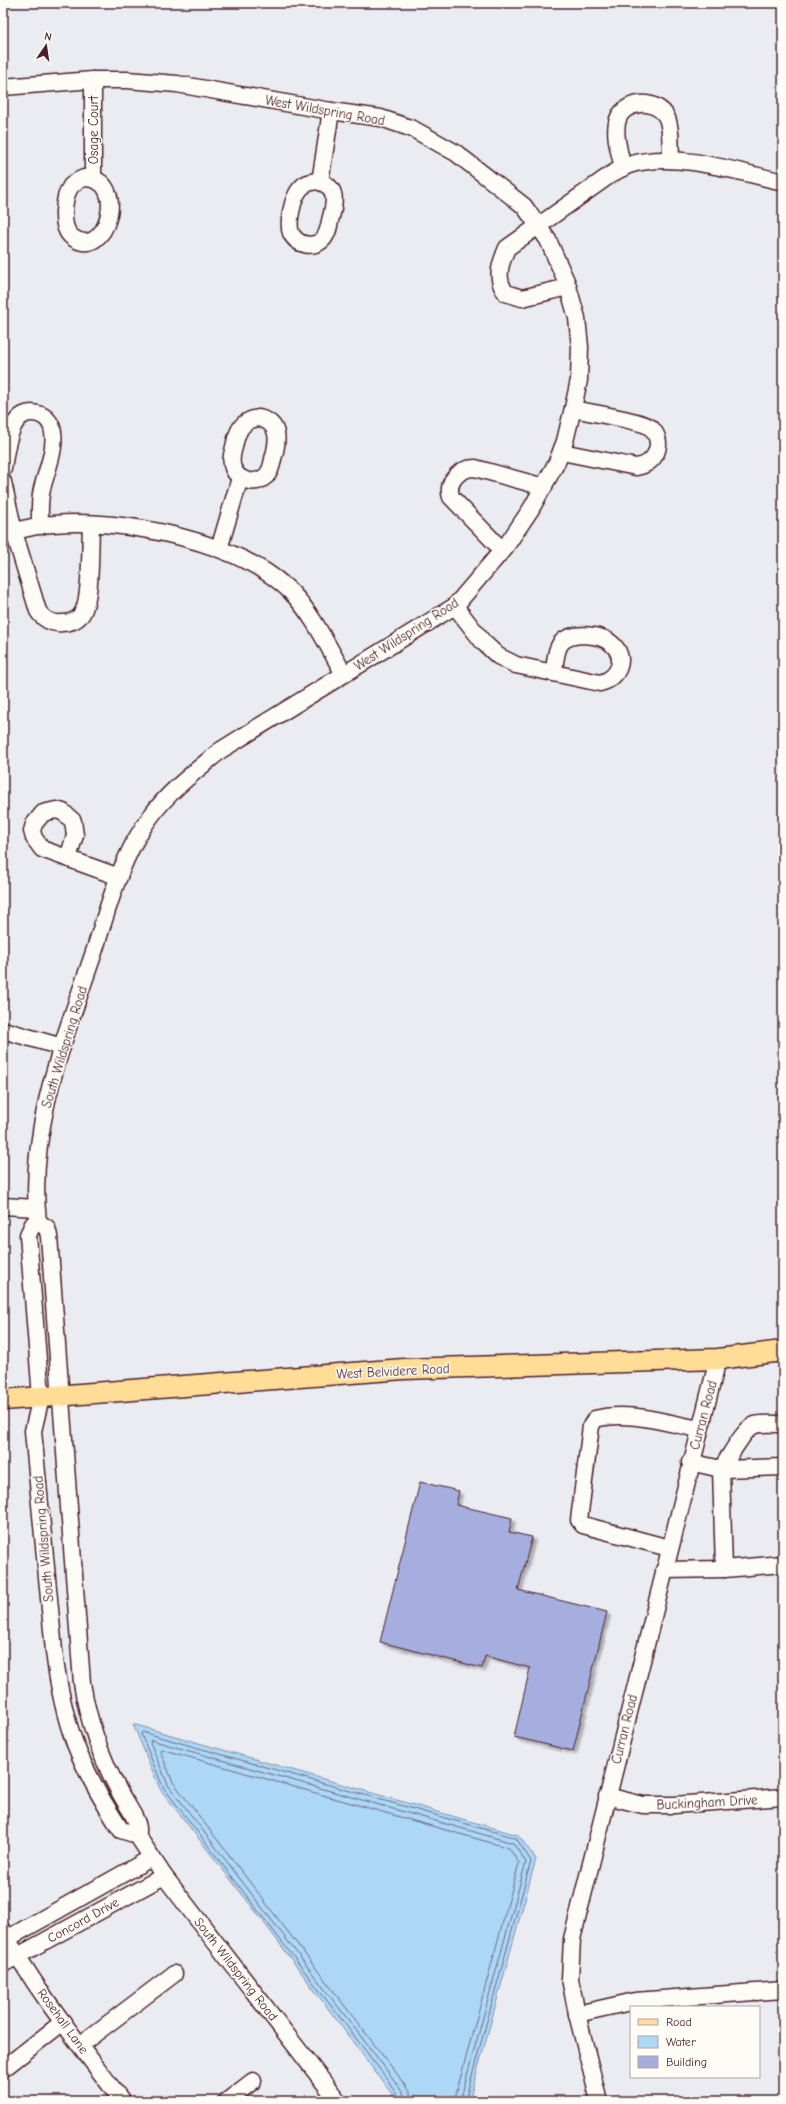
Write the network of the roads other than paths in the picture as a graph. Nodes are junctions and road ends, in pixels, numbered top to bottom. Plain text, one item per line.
1 (93, 80) junction
2 (3, 87) edge
3 (331, 111) junction
4 (671, 160) junction
5 (623, 168) junction
6 (93, 179) dead end
7 (320, 182) dead end
8 (783, 182) edge
9 (538, 225) junction
10 (568, 287) junction
11 (573, 409) junction
12 (562, 452) junction
13 (3, 468) edge
14 (240, 478) dead end
15 (3, 482) edge
16 (544, 488) junction
17 (91, 524) junction
18 (40, 526) junction
19 (8, 533) edge
20 (219, 549) junction
21 (503, 551) junction
22 (455, 606) junction
23 (554, 673) dead end
24 (344, 674) junction
25 (68, 858) dead end
26 (119, 877) junction
27 (3, 1030) edge
28 (62, 1047) junction
29 (3, 1206) edge
30 (37, 1215) junction
31 (783, 1351) edge
32 (718, 1359) junction
33 (61, 1395) junction
34 (41, 1397) junction
35 (3, 1400) edge
36 (783, 1424) edge
37 (699, 1429) junction
38 (690, 1462) junction
39 (783, 1467) edge
40 (721, 1469) junction
41 (669, 1548) junction
42 (783, 1564) edge
43 (724, 1569) junction
44 (664, 1570) junction
45 (79, 1653) junction
46 (54, 1656) junction
47 (607, 1796) junction
48 (783, 1797) edge
49 (137, 1835) junction
50 (152, 1858) junction
51 (164, 1876) junction
52 (4, 1937) edge
53 (17, 1956) junction
54 (3, 1964) edge
55 (174, 1974) dead end
56 (783, 1990) edge
57 (577, 2014) junction
58 (63, 2022) junction
59 (80, 2045) junction
60 (3, 2069) edge
61 (253, 2081) dead end
62 (122, 2101) edge
63 (227, 2101) edge
64 (338, 2101) edge
65 (599, 2101) edge

1 - 2 street, West Wildspring Road
1 - 3 street, West Wildspring Road
1 - 6 street, Osage Court
3 - 7 street
3 - 9 street, West Wildspring Road
4 - 5 street
4 - 5 street
4 - 8 street
5 - 9 street
9 - 10 street, West Wildspring Road
9 - 10 street
10 - 11 street, West Wildspring Road
11 - 12 street, West Wildspring Road
11 - 12 street
12 - 16 street, West Wildspring Road
13 - 18 street
14 - 20 street
15 - 19 street
16 - 21 street, West Wildspring Road
16 - 21 street
17 - 18 street
17 - 19 street
17 - 20 street
18 - 19 street
20 - 24 street
21 - 22 street, West Wildspring Road
22 - 23 street
22 - 24 street, West Wildspring Road
24 - 26 street, West Wildspring Road
25 - 26 street
26 - 28 street, South Wildspring Road
27 - 28 street
28 - 30 street, South Wildspring Road
29 - 30 street
30 - 33 street, South Wildspring Road
30 - 34 street, South Wildspring Road
31 - 32 main road, West Belvidere Road
32 - 33 main road, West Belvidere Road
32 - 37 street, Curran Road
33 - 34 main road, West Belvidere Road
33 - 45 street, South Wildspring Road
34 - 35 main road, West Belvidere Road
34 - 46 street, South Wildspring Road
36 - 40 street
37 - 38 street, Curran Road
37 - 41 street
38 - 40 street
38 - 41 street, Curran Road
39 - 40 street
40 - 43 street
41 - 44 street, Curran Road
42 - 43 street
43 - 44 street
44 - 47 street, Curran Road
45 - 46 street
45 - 49 street, South Wildspring Road
46 - 49 street, South Wildspring Road
47 - 48 street, Buckingham Drive
47 - 57 street, Curran Road
49 - 50 street, South Wildspring Road
50 - 51 street, South Wildspring Road
50 - 52 street, Concord Drive
51 - 53 street, Concord Drive
51 - 64 street, South Wildspring Road
52 - 53 street, Rosehall Lane
53 - 54 street, Concord Drive
53 - 58 street, Rosehall Lane
55 - 59 street
56 - 57 street
57 - 65 street, Curran Road
58 - 59 street, Rosehall Lane
58 - 60 street
59 - 62 street, Rosehall Lane
61 - 63 street

